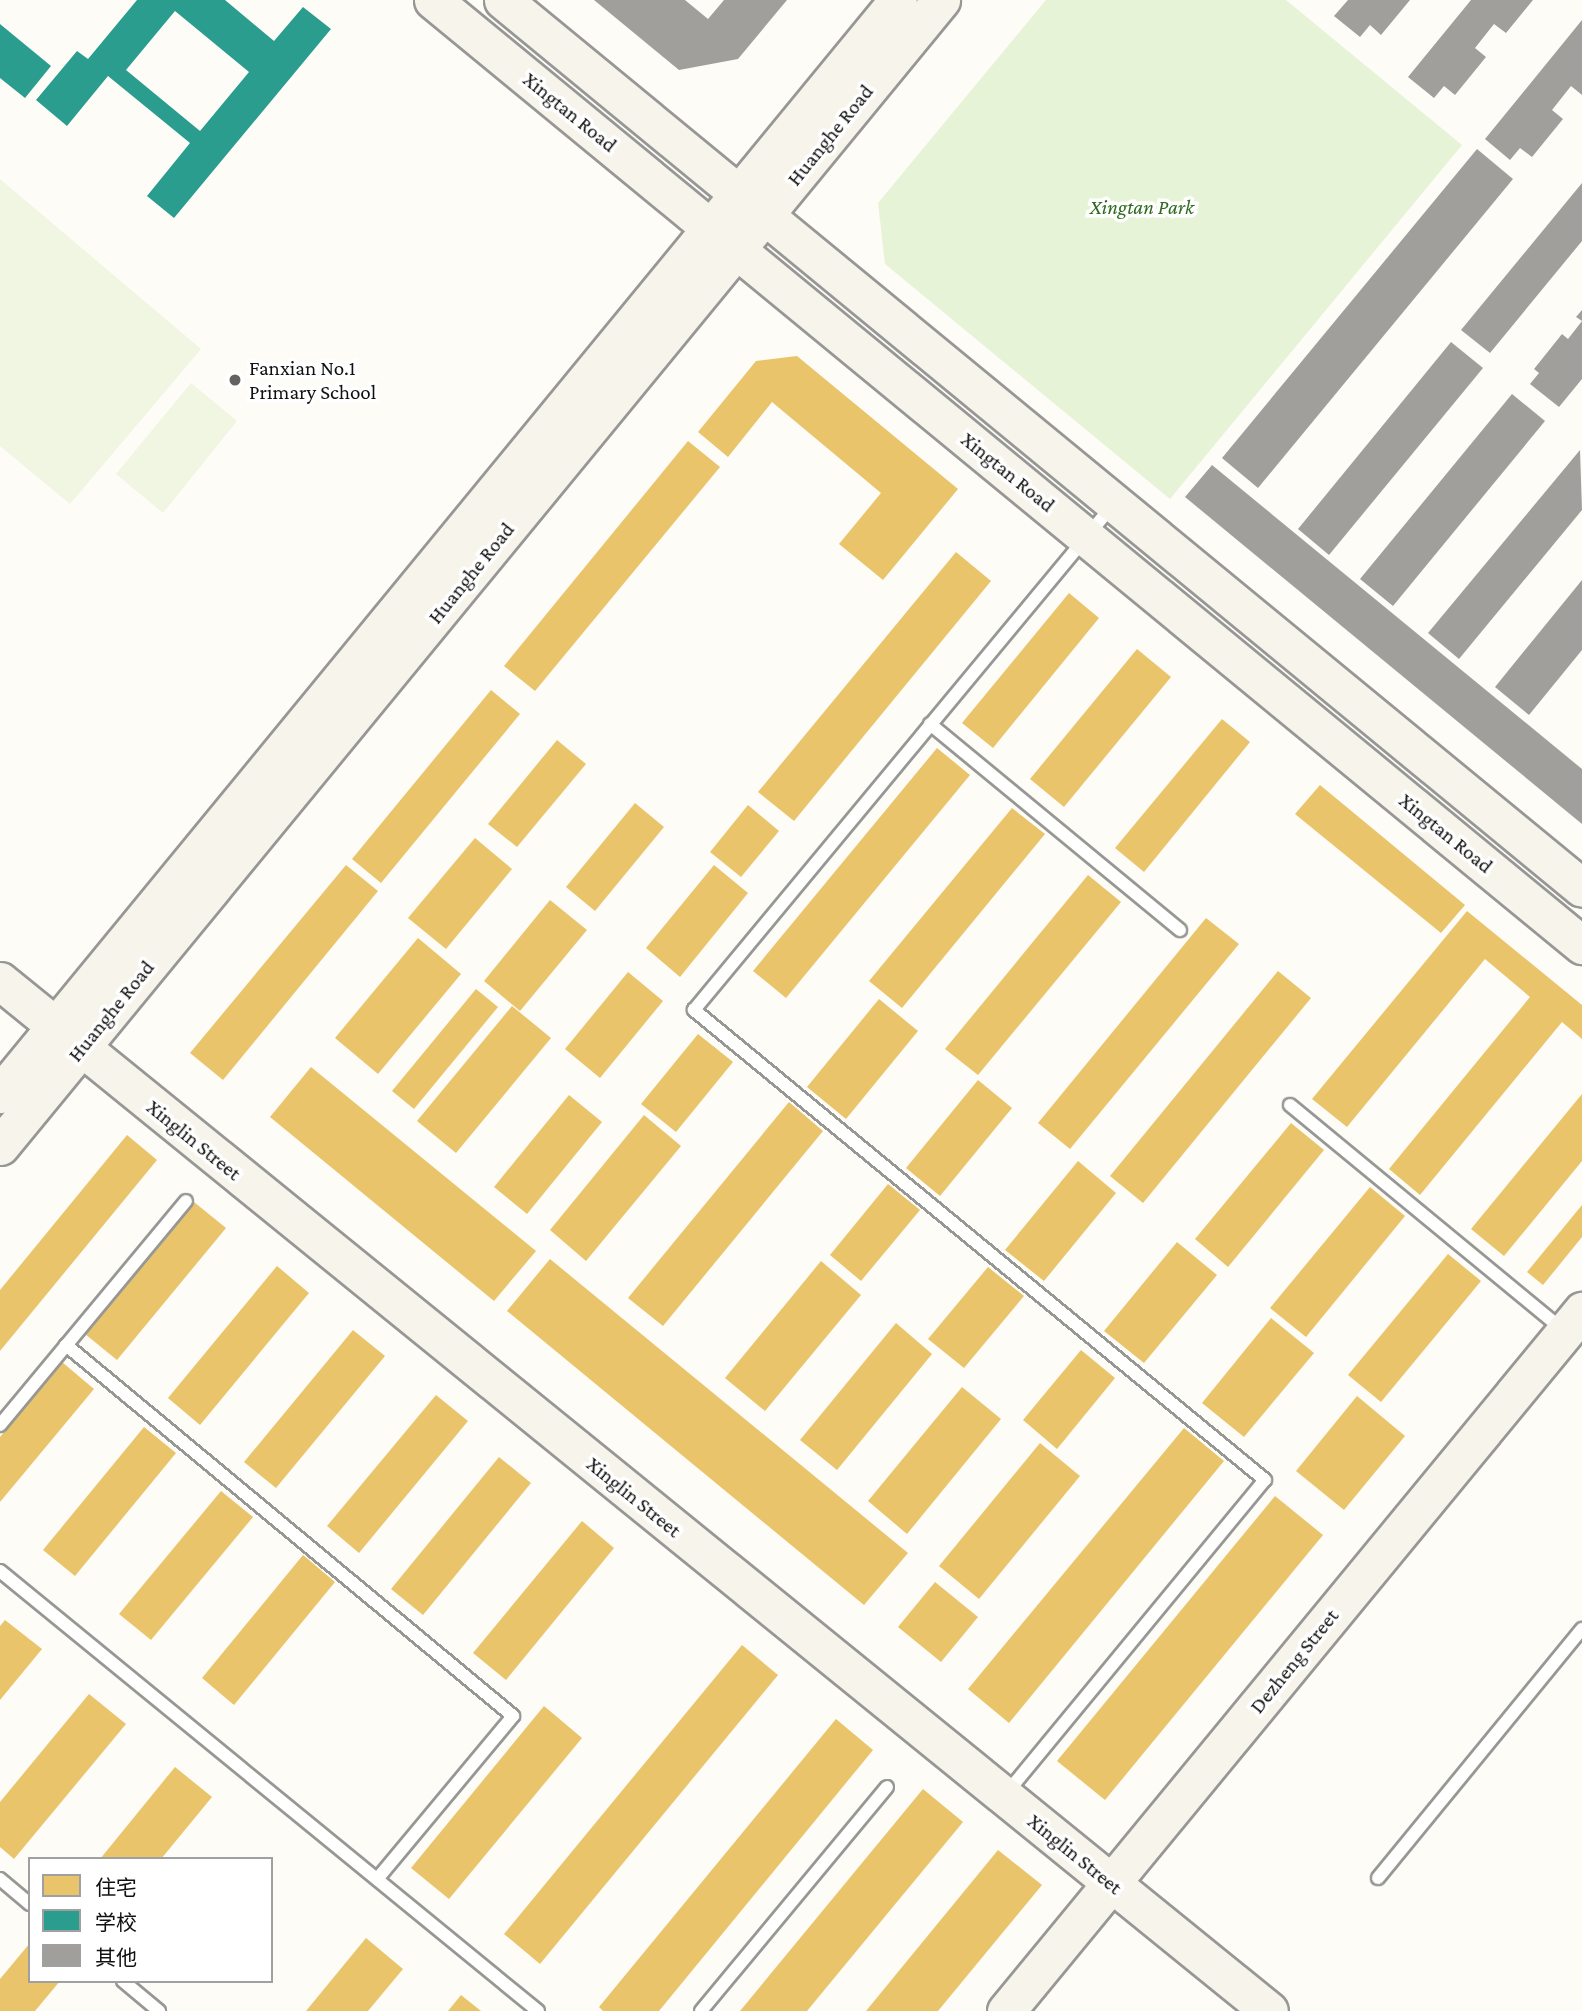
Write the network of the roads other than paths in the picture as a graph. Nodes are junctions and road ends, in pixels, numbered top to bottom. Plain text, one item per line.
1 (433, 0) edge
2 (503, 0) edge
3 (898, 0) edge
4 (941, 0) edge
5 (752, 205) junction
6 (724, 239) junction
7 (1114, 503) junction
8 (1086, 537) junction
9 (930, 724) junction
10 (1582, 888) edge
11 (1180, 930) dead end
12 (1582, 945) edge
13 (0, 981) edge
14 (68, 1037) junction
15 (0, 1094) edge
16 (1290, 1105) dead end
17 (0, 1146) edge
18 (186, 1201) dead end
19 (1574, 1322) edge
20 (66, 1345) junction
21 (0, 1424) edge
22 (0, 1571) edge
23 (1582, 1629) edge
24 (887, 1787) dead end
25 (1004, 1797) junction
26 (1378, 1878) dead end
27 (0, 1879) edge
28 (377, 1879) junction
29 (1111, 1883) junction
30 (28, 1902) edge
31 (125, 1983) edge
32 (159, 2011) edge
33 (538, 2011) edge
34 (701, 2011) edge
35 (1006, 2011) edge
36 (1269, 2011) edge

1 - 6 street, Xingtan Road
2 - 5 street, Xingtan Road
3 - 5 street, Huanghe Road
4 - 5 street, Huanghe Road
5 - 6 street, Huanghe Road
5 - 7 street, Xingtan Road
6 - 8 street, Xingtan Road
6 - 14 street, Huanghe Road
7 - 8 lane
7 - 10 street, Xingtan Road
8 - 9 lane
8 - 12 street, Xingtan Road
9 - 11 lane
9 - 25 lane
13 - 14 street, Xinglin Street
14 - 15 street, Huanghe Road
14 - 17 street, Huanghe Road
14 - 25 street, Xinglin Street
16 - 19 lane
18 - 20 lane
19 - 29 street, Dezheng Street
20 - 21 lane
20 - 28 lane
22 - 28 lane
23 - 26 lane
24 - 34 lane
25 - 29 street, Xinglin Street
27 - 30 lane
28 - 33 lane
29 - 35 street, Dezheng Street
29 - 36 street, Xinglin Street
31 - 32 lane

